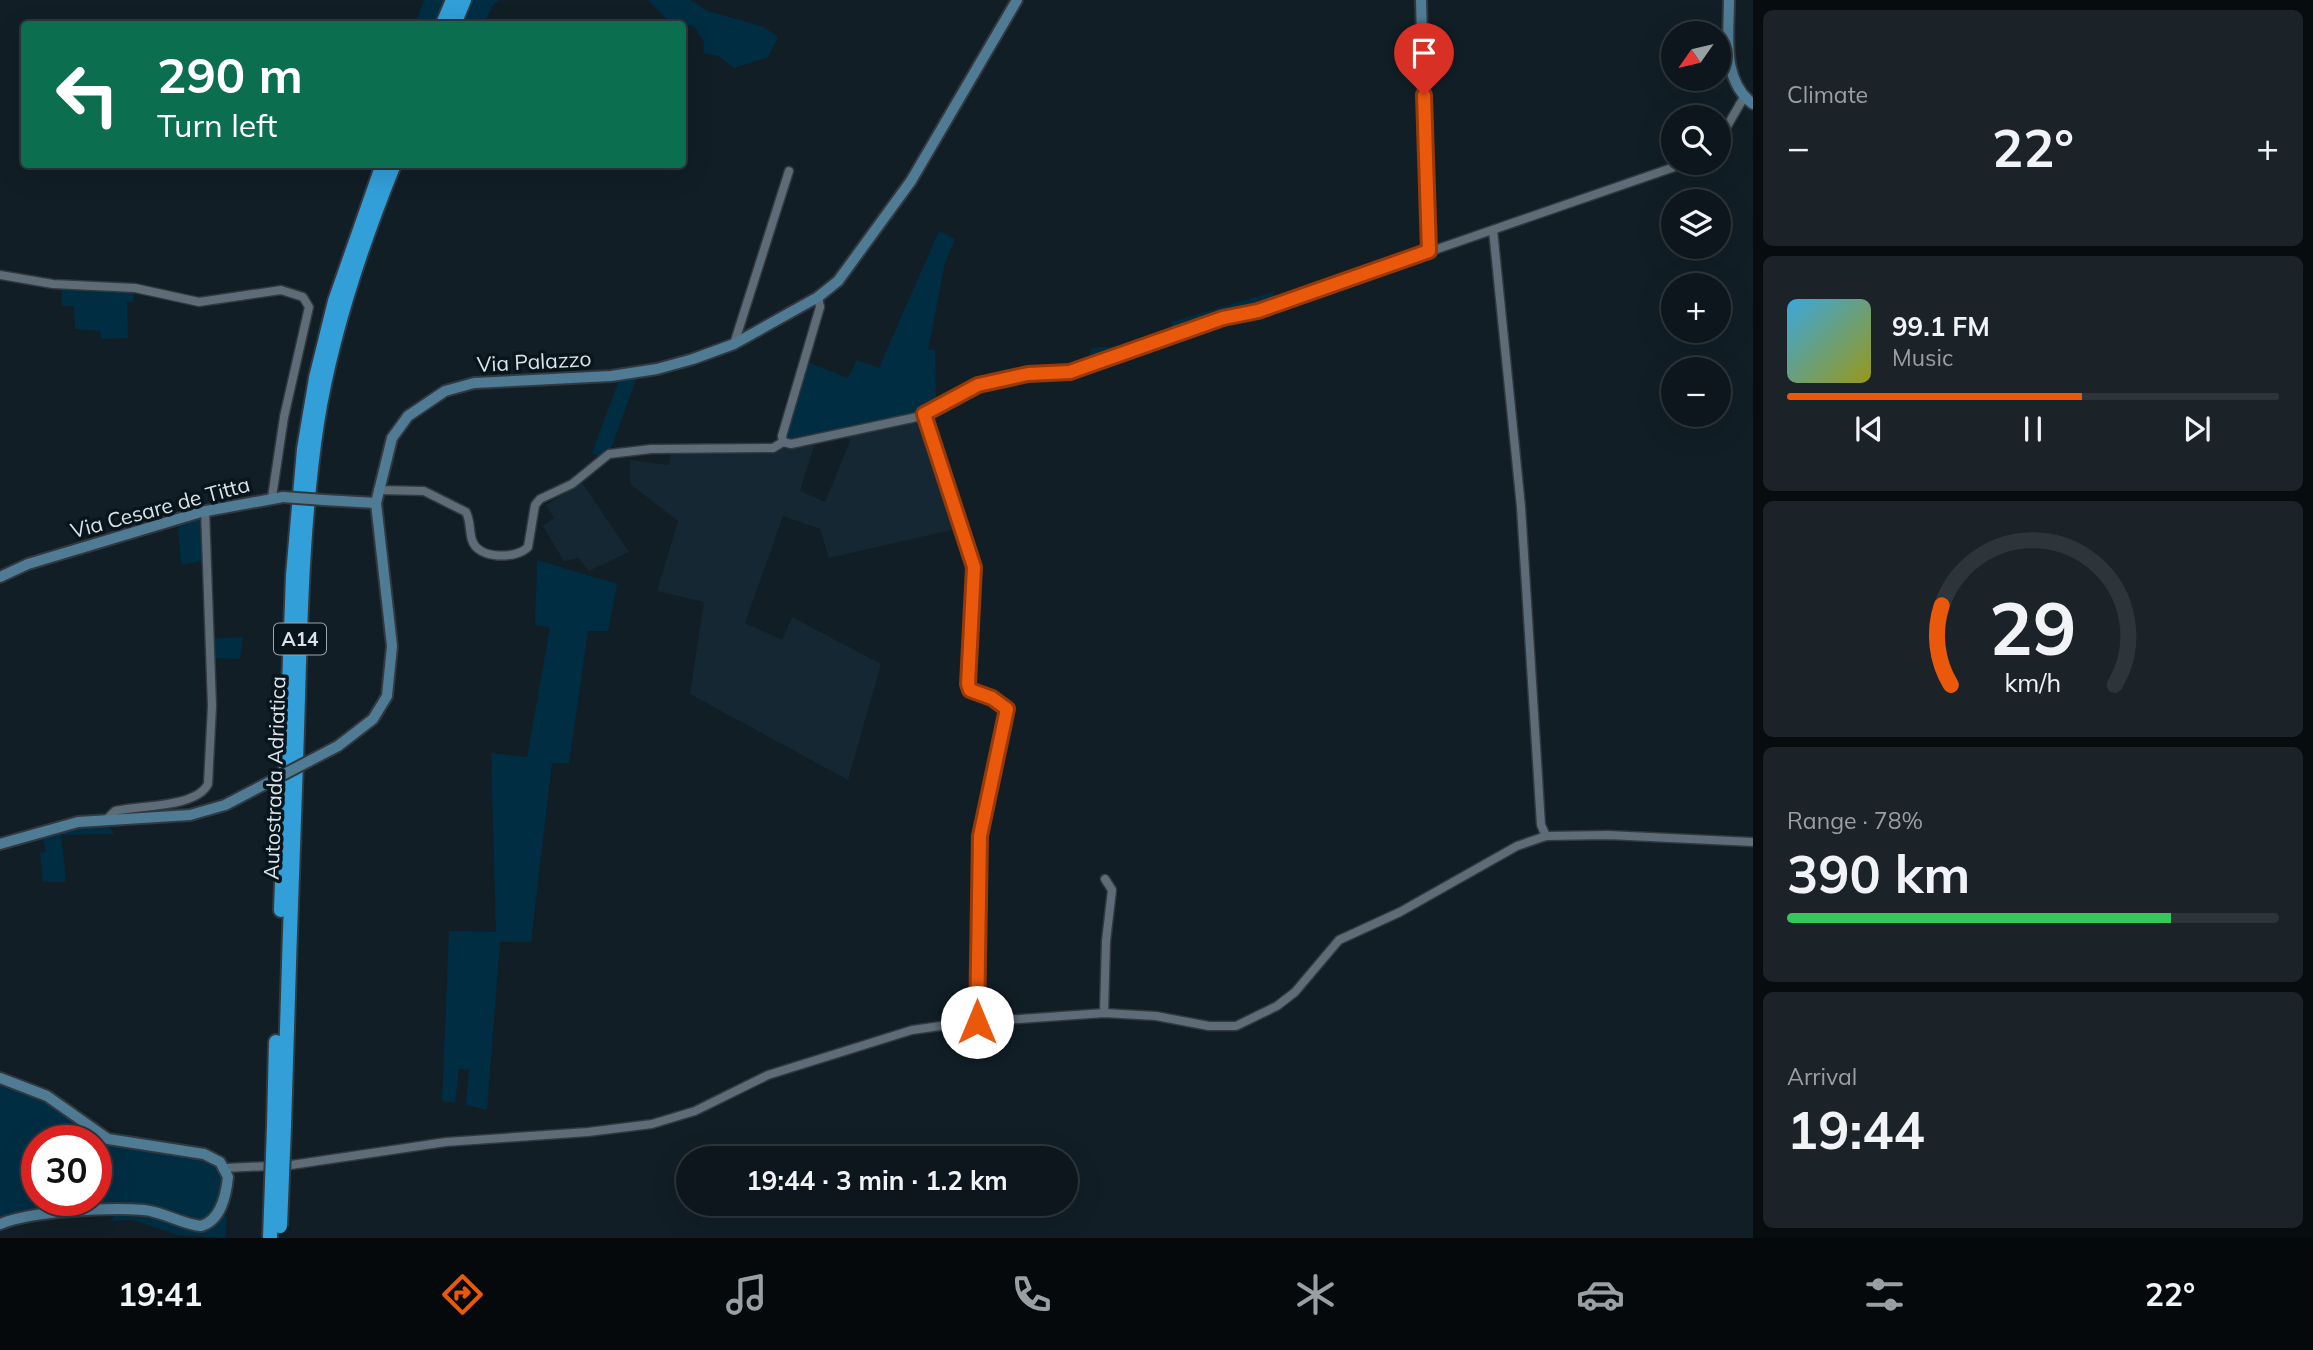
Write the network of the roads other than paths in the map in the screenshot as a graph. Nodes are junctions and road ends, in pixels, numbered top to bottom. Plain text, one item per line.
1 (453, 0) edge
2 (464, 0) edge
3 (1017, 0) edge
4 (1422, 0) edge
5 (1728, 0) edge
6 (444, 21) edge
7 (455, 21) edge
8 (1748, 100) edge
9 (1731, 124) edge
10 (382, 168) edge
11 (392, 168) edge
12 (789, 171) dead end
13 (1661, 172) edge
14 (1493, 230) junction
15 (1429, 251) junction
16 (0, 275) edge
17 (818, 297) junction
18 (734, 344) junction
19 (924, 414) junction
20 (783, 442) junction
21 (378, 490) junction
22 (277, 497) junction
23 (376, 503) junction
24 (205, 510) junction
25 (0, 577) edge
26 (107, 819) junction
27 (1546, 836) junction
28 (1753, 842) edge
29 (0, 844) edge
30 (1105, 879) dead end
31 (1104, 1013) junction
32 (977, 1022) junction
33 (0, 1078) edge
34 (279, 1126) junction
35 (225, 1168) junction
36 (0, 1224) edge
37 (270, 1238) edge
38 (279, 1238) edge

1 - 6 highway
2 - 7 highway
3 - 17 street, Via Palazzo
4 - 15 street
5 - 8 street
8 - 9 street
10 - 34 highway, Autostrada Adriatica / A14
11 - 34 highway, Autostrada Adriatica / A14
12 - 18 street
13 - 14 street
14 - 15 street
14 - 27 street
15 - 19 street
16 - 22 street
17 - 18 street, Via Palazzo
17 - 20 street
18 - 21 street, Via Palazzo
19 - 20 street
19 - 32 street
20 - 21 street
21 - 23 street, Via Palazzo
22 - 23 street, Via Cesare de Titta, bridge
22 - 24 street, Via Cesare de Titta
23 - 26 street, Via Palazzo, bridge
24 - 25 street, Via Cesare de Titta
24 - 26 street
26 - 29 street, Via Palazzo
27 - 28 street
27 - 31 street
30 - 31 street
31 - 32 street
32 - 35 street
33 - 35 street
34 - 37 highway, Autostrada Adriatica / A14, bridge
34 - 38 highway, Autostrada Adriatica / A14, bridge
35 - 36 street

